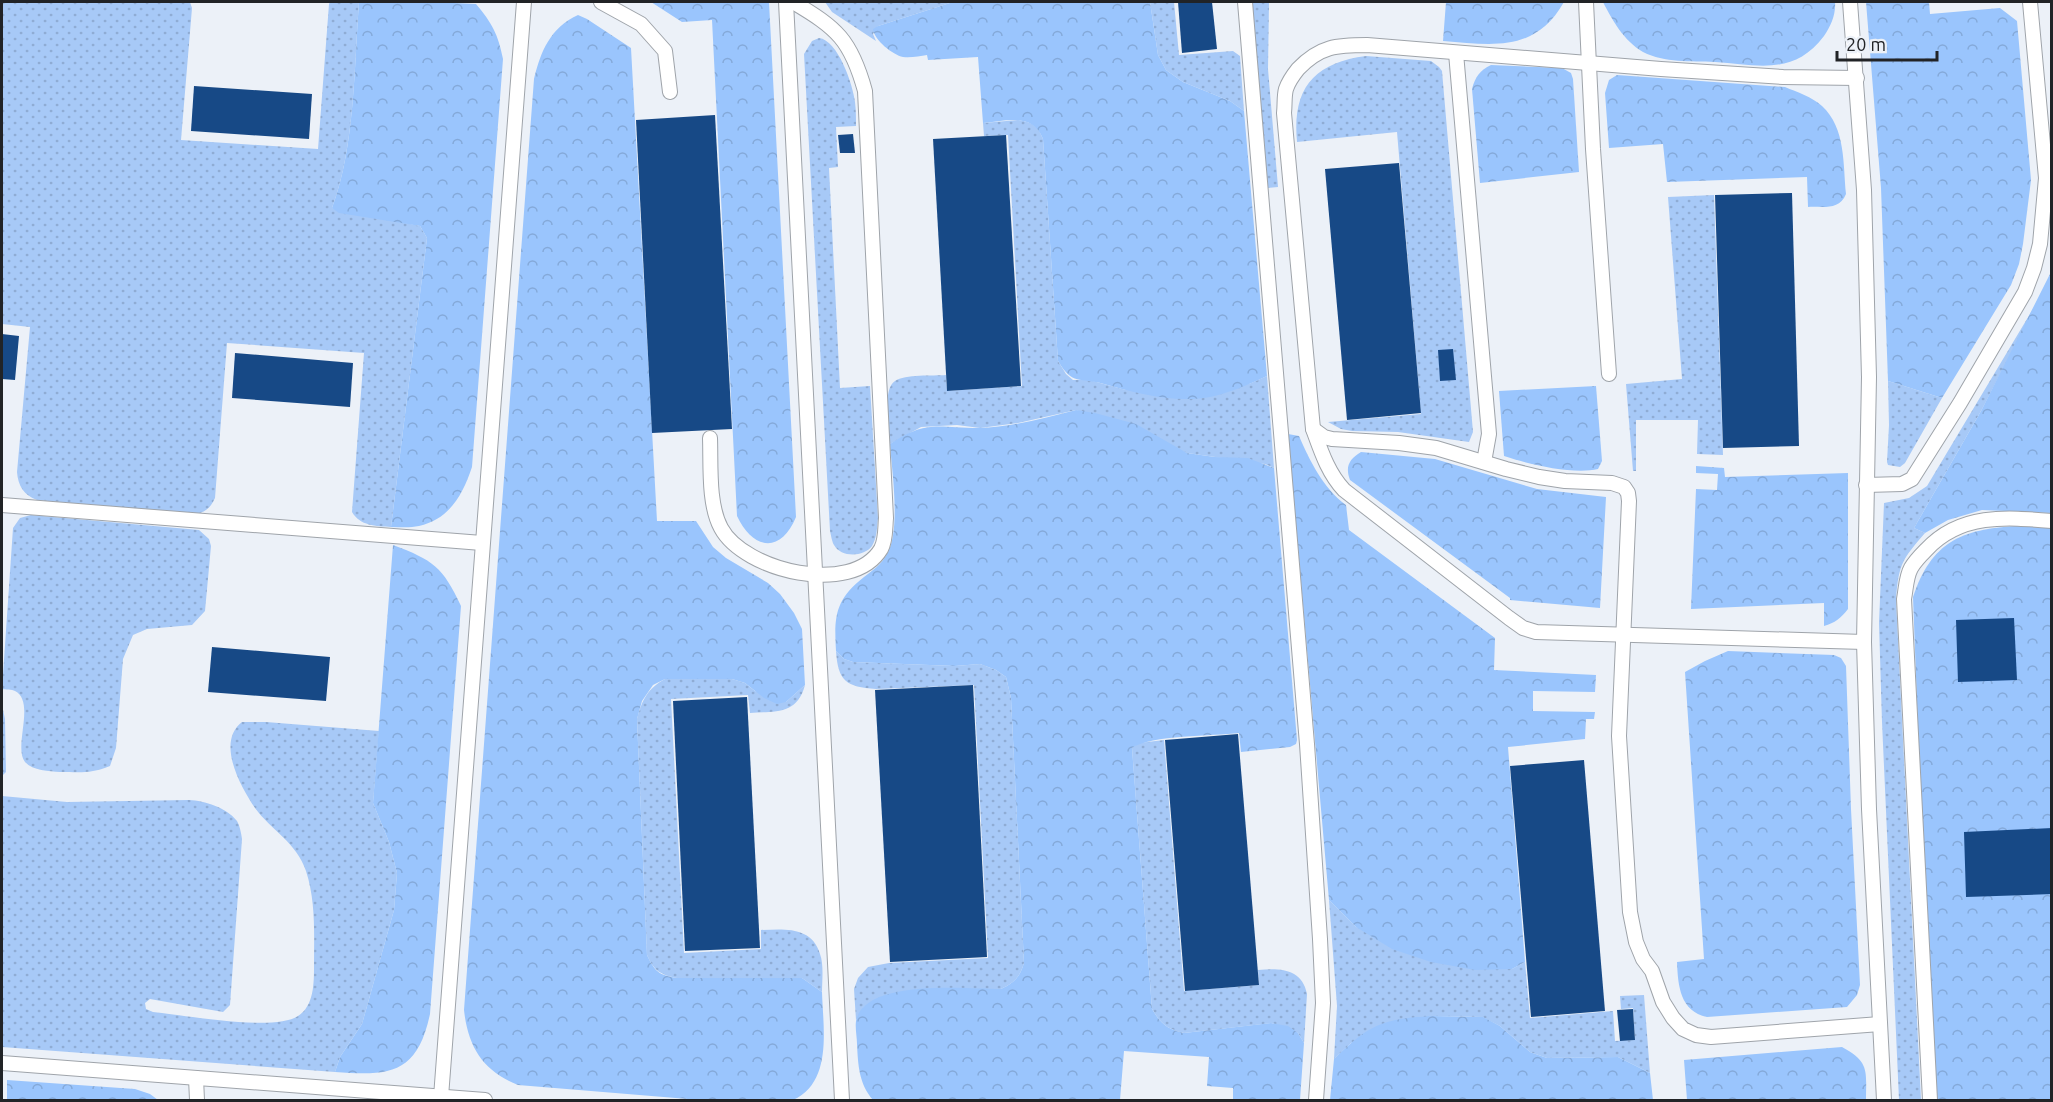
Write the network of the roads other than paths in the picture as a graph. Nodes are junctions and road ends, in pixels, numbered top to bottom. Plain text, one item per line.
1 (524, 2) edge
2 (601, 2) edge
3 (786, 2) edge
4 (793, 2) edge
5 (1245, 2) edge
6 (1586, 2) edge
7 (1850, 2) edge
8 (2030, 2) edge
9 (1456, 53) junction
10 (1589, 63) junction
11 (1857, 78) junction
12 (670, 92) dead end
13 (1610, 374) dead end
14 (1313, 429) junction
15 (710, 438) dead end
16 (1484, 462) junction
17 (1866, 485) junction
18 (2, 505) edge
19 (2052, 521) edge
20 (482, 543) junction
21 (815, 575) junction
22 (1624, 635) junction
23 (1864, 642) junction
24 (1880, 1024) junction
25 (2, 1063) edge
26 (196, 1078) junction
27 (441, 1097) junction
28 (197, 1101) edge
29 (485, 1101) edge
30 (842, 1101) edge
31 (1316, 1101) edge
32 (1884, 1101) edge
33 (1929, 1101) edge

1 - 20 lane
2 - 12 lane
3 - 21 lane
4 - 21 lane
5 - 31 lane
6 - 10 lane
7 - 11 lane
8 - 17 lane
9 - 10 lane
9 - 14 lane
9 - 16 lane
10 - 11 lane
10 - 13 lane
11 - 17 lane
14 - 16 lane
14 - 22 lane
15 - 21 lane
16 - 22 lane
17 - 23 lane
18 - 20 lane
19 - 33 lane
20 - 27 lane
21 - 30 lane
22 - 23 lane
22 - 24 lane
23 - 24 lane
24 - 32 lane
25 - 26 lane
26 - 27 lane
26 - 28 lane
27 - 29 lane

